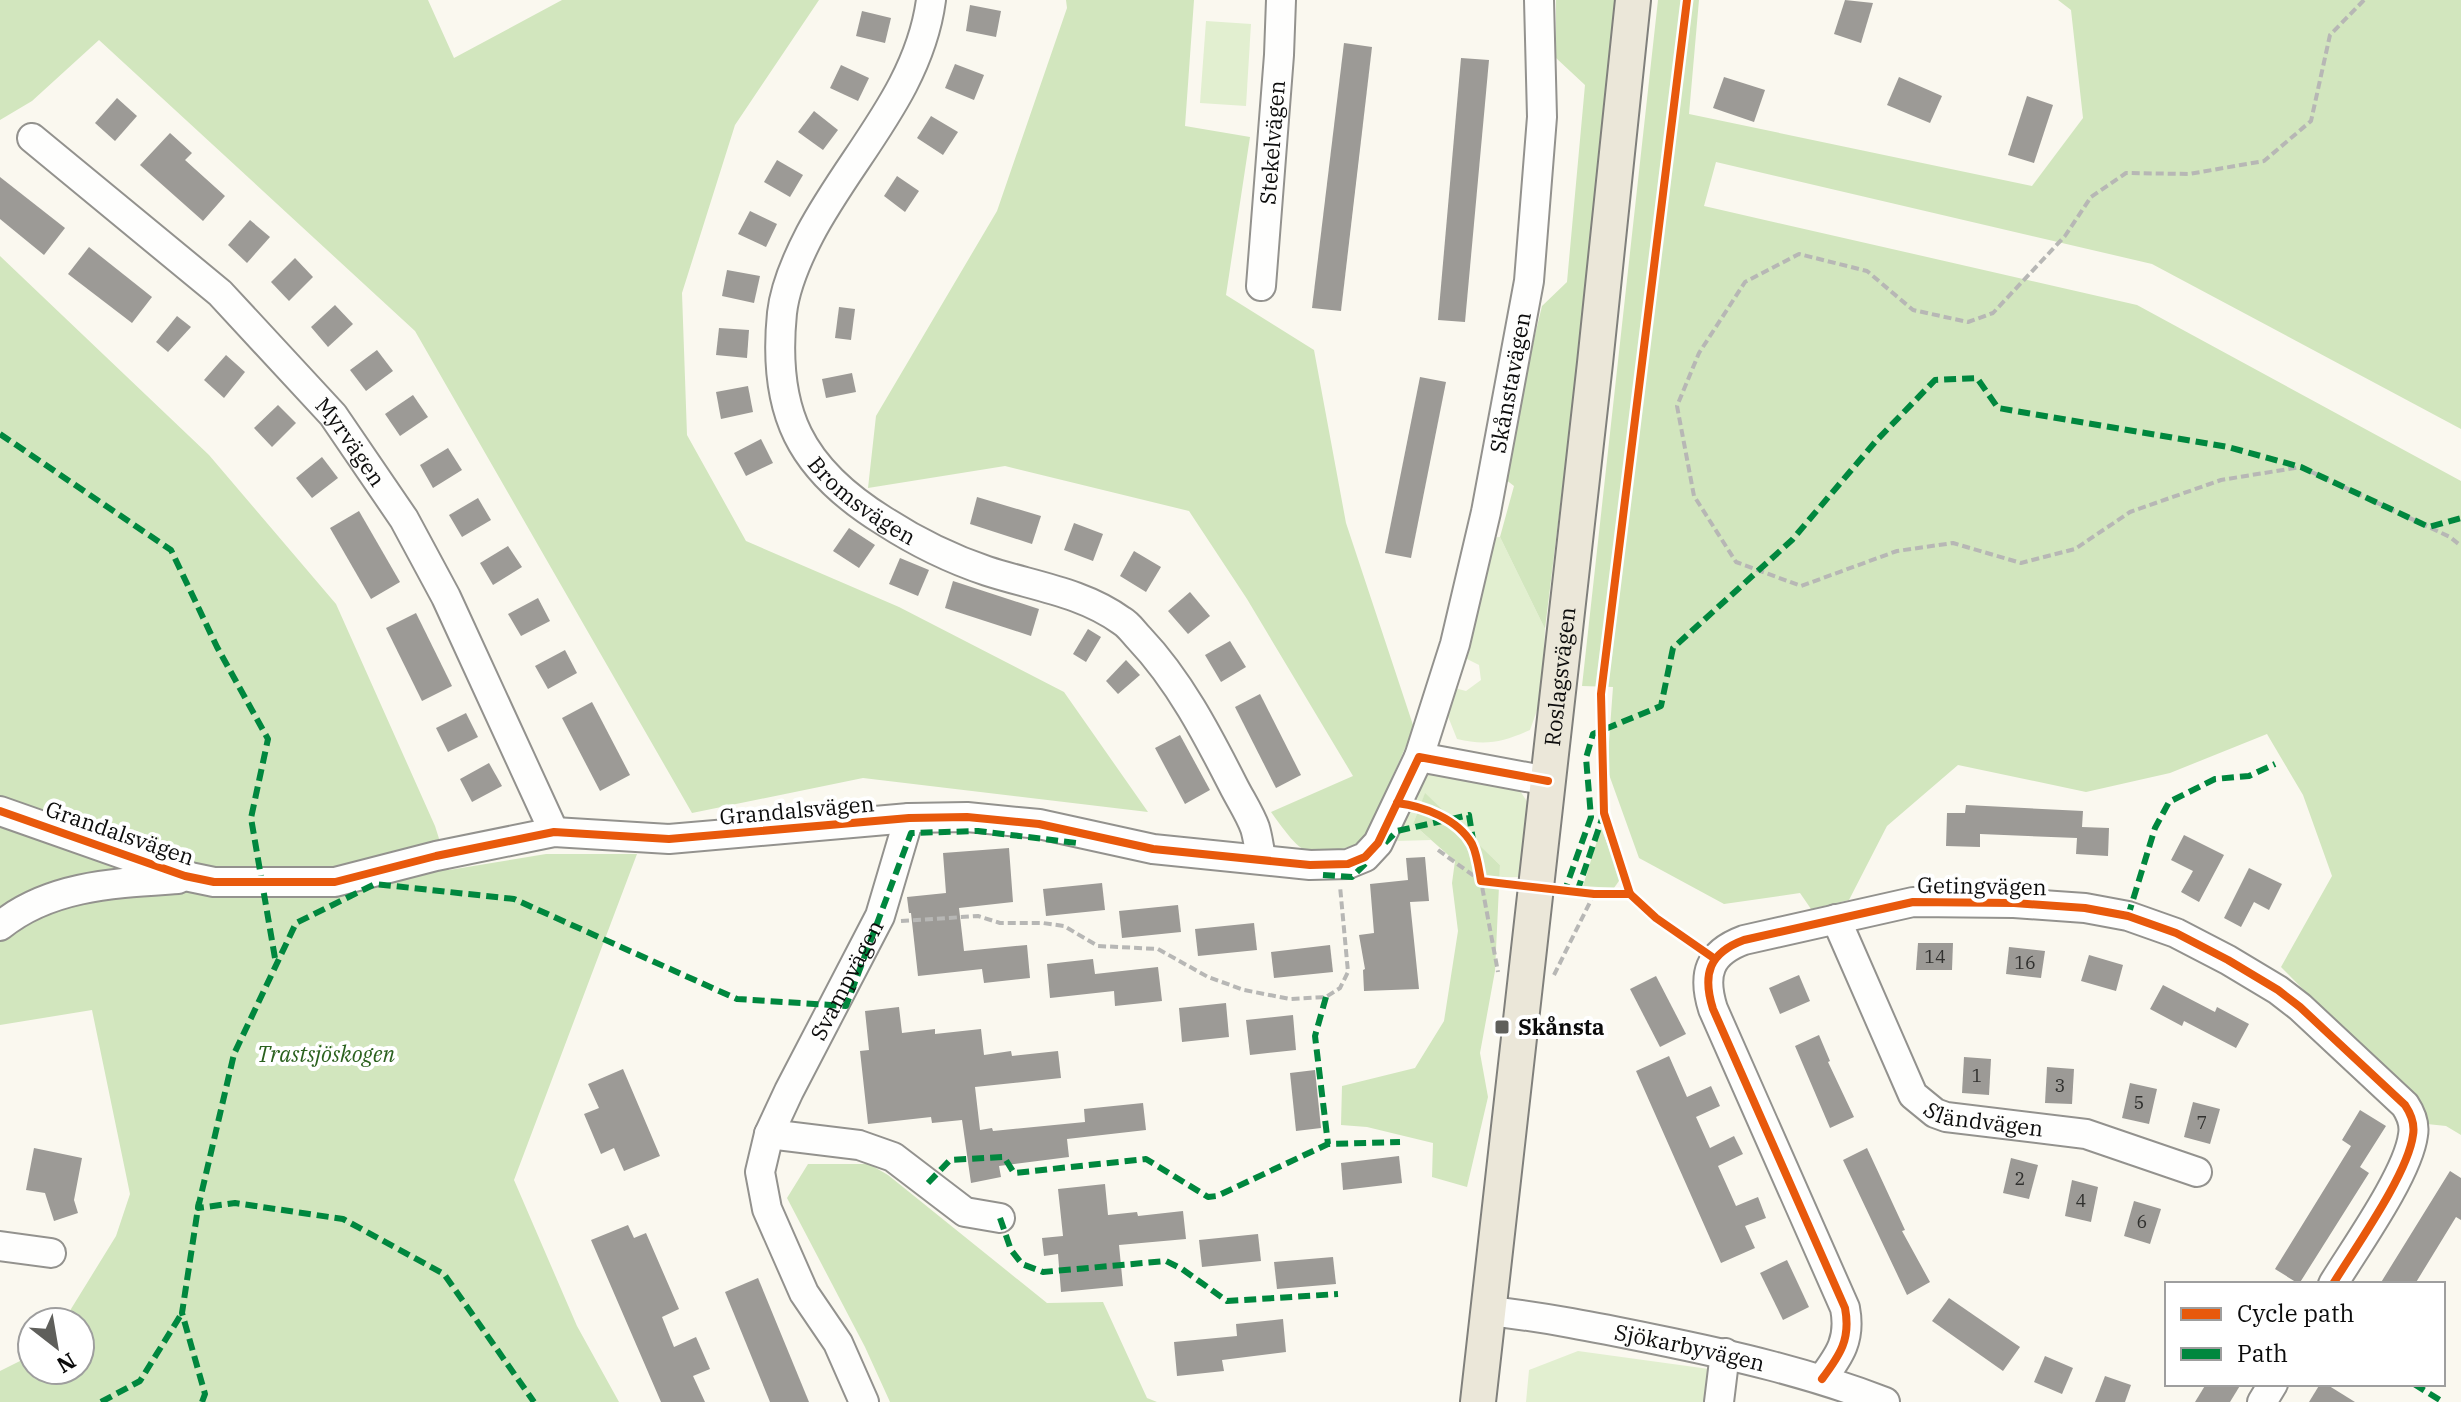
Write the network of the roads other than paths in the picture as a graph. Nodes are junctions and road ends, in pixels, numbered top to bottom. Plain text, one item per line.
1 (931, 0) edge
2 (1281, 0) edge
3 (1539, 0) edge
4 (1633, 0) edge
5 (32, 138) dead end
6 (1261, 286) dead end
7 (1419, 757) junction
8 (1548, 781) junction
9 (0, 811) edge
10 (909, 818) junction
11 (554, 832) junction
12 (1261, 858) junction
13 (185, 876) junction
14 (1836, 919) junction
15 (0, 926) edge
16 (769, 1134) junction
17 (2197, 1172) dead end
18 (1000, 1218) dead end
19 (0, 1246) edge
20 (51, 1253) dead end
21 (2334, 1282) edge
22 (1489, 1311) junction
23 (1725, 1353) junction
24 (1822, 1379) junction
25 (864, 1402) edge
26 (1478, 1402) edge
27 (1719, 1402) edge
28 (1885, 1402) edge

1 - 12 street, Bromsvägen
2 - 6 street, Stekelvägen
3 - 7 street, Skånstavägen
4 - 8 main road, Roslagsvägen
5 - 11 street, Myrvägen
7 - 8 street
7 - 12 street, Grandalsvägen
8 - 22 main road, Roslagsvägen
9 - 13 street, Grandalsvägen
10 - 11 street, Grandalsvägen
10 - 12 street, Grandalsvägen
10 - 16 street, Svampvägen
11 - 13 street, Grandalsvägen
13 - 15 street, Grandalsvägen
14 - 17 street, Sländvägen
14 - 21 street, Getingvägen
14 - 24 street, Getingvägen
16 - 18 street
16 - 25 street, Svampvägen
19 - 20 street
22 - 23 street, Sjökarbyvägen
22 - 26 main road, Roslagsvägen
23 - 24 street, Sjökarbyvägen
23 - 27 street
24 - 28 street, Sjökarbyvägen

